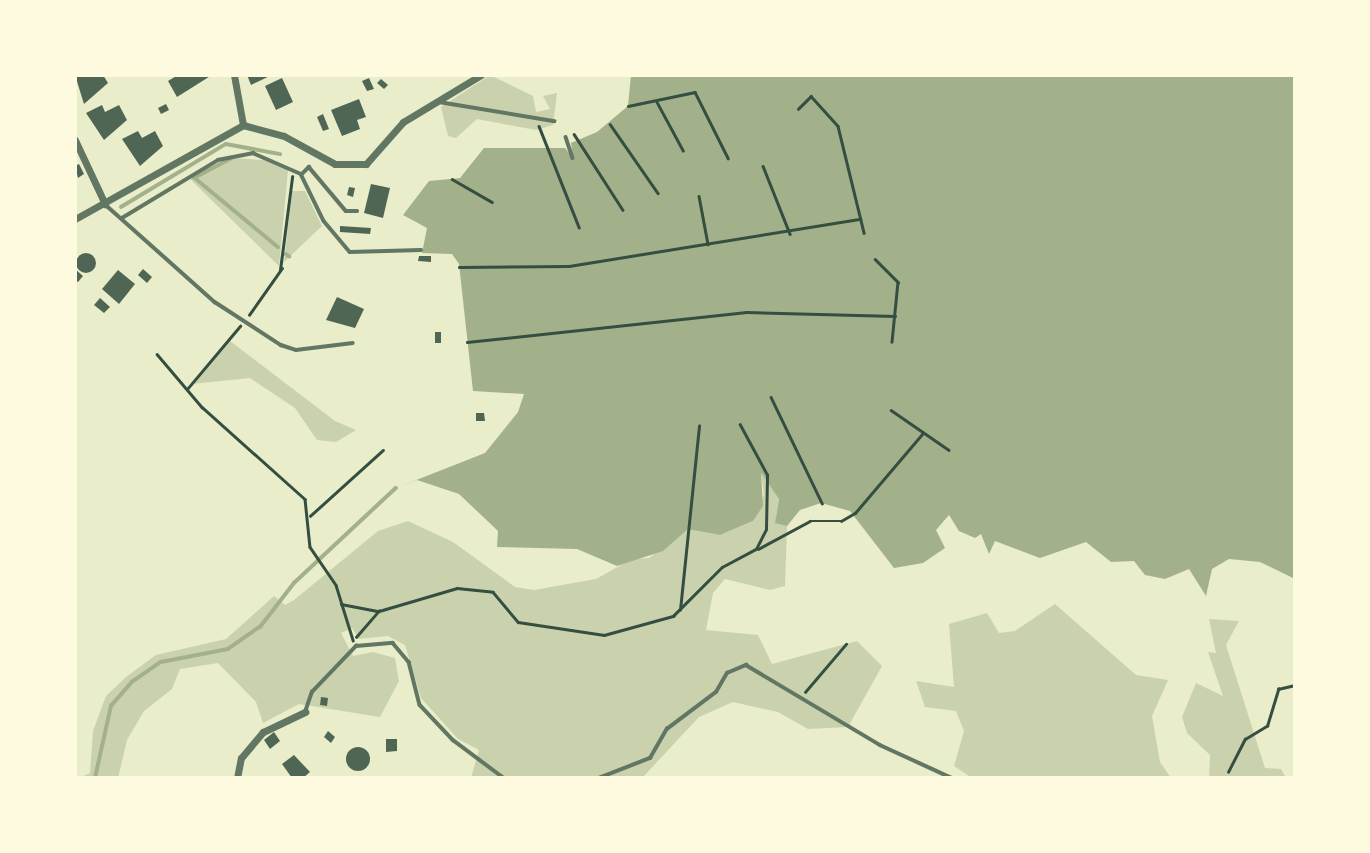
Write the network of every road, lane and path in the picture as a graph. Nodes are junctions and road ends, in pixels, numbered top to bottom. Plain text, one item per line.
1 (234, 75) edge
2 (481, 75) edge
3 (439, 102) junction
4 (657, 102) junction
5 (628, 106) dead end
6 (798, 109) dead end
7 (554, 121) dead end
8 (610, 124) dead end
9 (243, 125) junction
10 (540, 128) dead end
11 (566, 137) dead end
12 (580, 137) dead end
13 (75, 140) edge
14 (683, 150) dead end
15 (573, 158) dead end
16 (728, 158) dead end
17 (763, 166) dead end
18 (293, 167) junction
19 (301, 174) junction
20 (452, 179) dead end
21 (657, 193) dead end
22 (699, 196) dead end
23 (492, 202) dead end
24 (106, 204) junction
25 (623, 210) dead end
26 (357, 211) dead end
27 (122, 218) junction
28 (75, 219) edge
29 (860, 219) junction
30 (579, 227) dead end
31 (864, 233) dead end
32 (790, 234) junction
33 (708, 244) junction
34 (421, 250) dead end
35 (875, 258) dead end
36 (459, 267) dead end
37 (895, 316) junction
38 (244, 321) junction
39 (467, 342) dead end
40 (892, 342) dead end
41 (353, 343) dead end
42 (157, 354) dead end
43 (188, 388) junction
44 (771, 397) dead end
45 (891, 410) dead end
46 (740, 425) dead end
47 (699, 426) dead end
48 (923, 433) junction
49 (383, 450) dead end
50 (949, 450) dead end
51 (821, 503) dead end
52 (310, 516) junction
53 (756, 550) junction
54 (341, 604) junction
55 (379, 611) junction
56 (680, 612) junction
57 (352, 639) junction
58 (846, 644) dead end
59 (356, 646) junction
60 (1295, 685) edge
61 (801, 696) junction
62 (305, 712) joint
63 (237, 778) edge
64 (504, 778) edge
65 (599, 778) edge
66 (953, 778) edge
67 (1225, 778) edge
68 (1252, 778) edge

1 - 9 street
2 - 3 street
3 - 7 lane
3 - 9 street
4 - 5 path
4 - 14 path
4 - 16 path
6 - 29 path
8 - 21 path
9 - 24 street
10 - 30 path
11 - 15 lane
12 - 25 path
13 - 24 street
17 - 32 path
18 - 19 lane
18 - 27 lane
18 - 38 path
19 - 26 lane
19 - 34 lane
20 - 23 path
22 - 33 path
24 - 27 lane
24 - 28 street
27 - 38 lane
29 - 31 path
29 - 32 path
32 - 33 path
33 - 36 path
35 - 37 path
37 - 39 path
37 - 40 path
38 - 41 lane
38 - 43 path
42 - 43 path
43 - 52 path
44 - 51 path
45 - 48 path
46 - 53 path
47 - 56 path
48 - 50 path
48 - 53 path
49 - 52 path
52 - 54 path
53 - 56 path
54 - 55 path
54 - 57 path
55 - 56 path
55 - 57 path
57 - 59 path
58 - 61 path
59 - 62 lane
59 - 64 lane
60 - 67 path
61 - 65 lane
61 - 66 lane
62 - 63 street
67 - 68 lane

